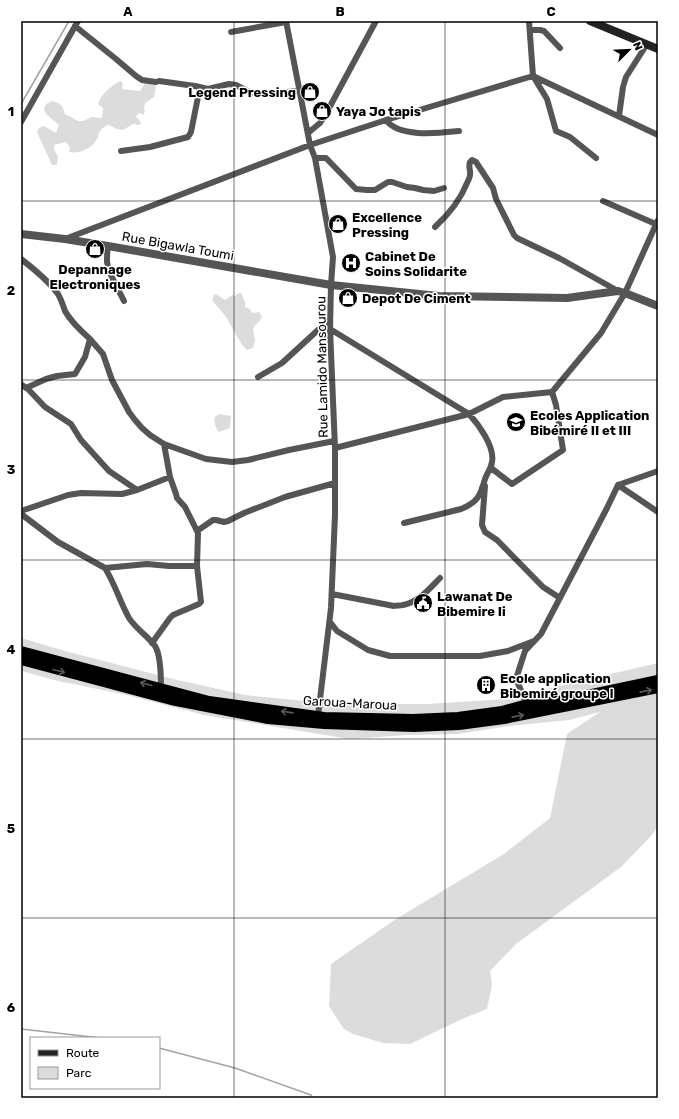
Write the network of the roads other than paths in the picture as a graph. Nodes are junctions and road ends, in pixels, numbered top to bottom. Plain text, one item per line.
1 (286, 21) edge
2 (376, 21) edge
3 (529, 21) edge
4 (590, 21) edge
5 (76, 24) edge
6 (530, 30) junction
7 (232, 32) dead end
8 (647, 44) junction
9 (560, 48) dead end
10 (658, 49) edge
11 (533, 76) junction
12 (200, 87) junction
13 (299, 90) junction
14 (619, 116) junction
15 (386, 120) junction
16 (21, 122) edge
17 (459, 131) dead end
18 (308, 133) junction
19 (658, 135) edge
20 (310, 145) junction
21 (121, 151) dead end
22 (315, 158) junction
23 (596, 158) dead end
24 (444, 188) dead end
25 (603, 202) dead end
26 (657, 223) edge
27 (435, 227) dead end
28 (21, 234) edge
29 (65, 239) junction
30 (108, 246) junction
31 (21, 259) edge
32 (331, 285) junction
33 (622, 292) junction
34 (124, 300) dead end
35 (658, 306) edge
36 (330, 320) junction
37 (330, 329) junction
38 (90, 339) junction
39 (258, 377) dead end
40 (21, 384) edge
41 (27, 388) junction
42 (552, 392) junction
43 (469, 414) junction
44 (164, 444) junction
45 (334, 444) junction
46 (491, 468) junction
47 (658, 471) edge
48 (486, 476) junction
49 (170, 477) junction
50 (335, 483) junction
51 (618, 485) junction
52 (138, 490) junction
53 (21, 512) edge
54 (658, 512) edge
55 (404, 524) dead end
56 (198, 531) junction
57 (197, 566) junction
58 (104, 568) junction
59 (440, 578) dead end
60 (332, 594) junction
61 (560, 598) junction
62 (330, 622) junction
63 (535, 640) junction
64 (152, 642) junction
65 (21, 651) edge
66 (21, 660) edge
67 (658, 680) edge
68 (161, 688) junction
69 (658, 688) edge
70 (527, 704) junction
71 (318, 716) junction

1 - 7 street
1 - 13 street, Rue Lamido Mansourou
2 - 18 street
3 - 6 street
4 - 8 main road
5 - 12 street
5 - 16 street
6 - 9 street
6 - 11 street
8 - 10 main road
8 - 14 street
11 - 14 street
11 - 15 street
11 - 23 street
12 - 13 street
12 - 21 street
13 - 18 street, Rue Lamido Mansourou
14 - 19 street
15 - 17 street
15 - 20 street
18 - 20 street, Rue Lamido Mansourou
20 - 22 street, Rue Lamido Mansourou
20 - 29 street
22 - 24 street
22 - 32 street, Rue Lamido Mansourou
25 - 26 street
26 - 33 street
27 - 33 street
28 - 29 street, Rue Bigawla Toumi
29 - 30 street, Rue Bigawla Toumi
30 - 32 street, Rue Bigawla Toumi
30 - 34 street
31 - 38 street
32 - 33 street, Rue Bigawla Toumi
32 - 36 street, Rue Lamido Mansourou
33 - 35 street
33 - 42 street
36 - 37 street, Rue Lamido Mansourou
36 - 39 street
37 - 43 street
37 - 45 street, Rue Lamido Mansourou
38 - 41 street
38 - 44 street
40 - 41 street
41 - 52 street
42 - 43 street
42 - 46 street
43 - 45 street
43 - 46 street
44 - 45 street
44 - 49 street
45 - 50 street, Rue Lamido Mansourou
46 - 48 street
47 - 51 street
48 - 55 street
48 - 61 street
49 - 52 street
49 - 56 street
50 - 56 street
50 - 60 street, Rue Lamido Mansourou
51 - 54 street
51 - 61 street
52 - 53 street
53 - 58 street
56 - 57 street
57 - 58 street
57 - 64 street
58 - 64 street
59 - 60 street
60 - 62 street, Rue Lamido Mansourou
61 - 63 street
62 - 63 street
62 - 71 street, Rue Lamido Mansourou
63 - 70 street
64 - 68 street
68 -> 65 highway, Garoua-Maroua
66 -> 69 highway, Garoua-Maroua
67 - 70 highway, Garoua-Maroua
71 -> 68 highway, Garoua-Maroua
70 - 71 highway, Garoua-Maroua

